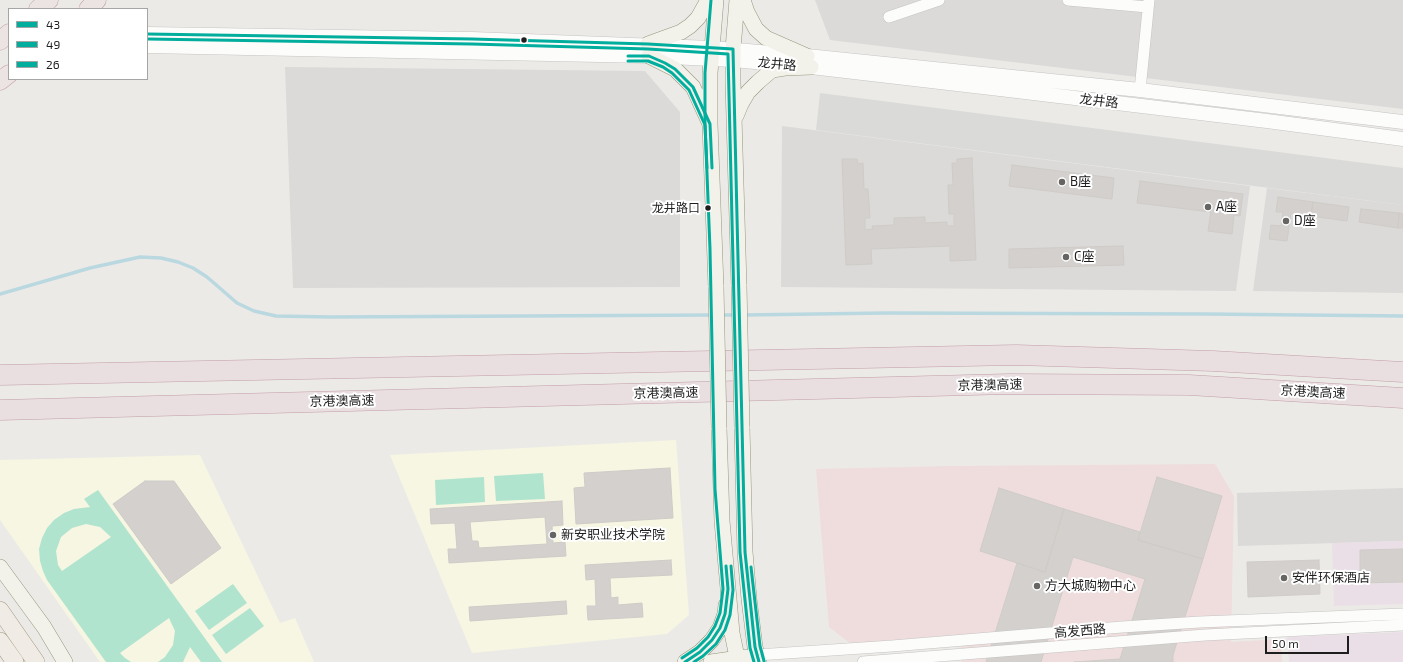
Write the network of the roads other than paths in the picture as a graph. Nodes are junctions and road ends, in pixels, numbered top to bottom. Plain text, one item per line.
1 (49, 0) edge
2 (97, 0) edge
3 (708, 0) edge
4 (716, 0) edge
5 (737, 0) edge
6 (743, 0) edge
7 (938, 0) edge
8 (1068, 0) edge
9 (1149, 4) edge
10 (39, 8) edge
11 (89, 8) edge
12 (890, 17) dead end
13 (8, 34) edge
14 (148, 34) edge
15 (0, 42) edge
16 (148, 46) edge
17 (649, 50) junction
18 (712, 53) junction
19 (733, 55) junction
20 (809, 61) junction
21 (8, 75) edge
22 (0, 81) edge
23 (1140, 90) junction
24 (1403, 122) edge
25 (710, 124) junction
26 (734, 129) junction
27 (1403, 139) edge
28 (0, 363) edge
29 (283, 368) junction
30 (1403, 372) edge
31 (0, 375) edge
32 (1403, 398) edge
33 (0, 410) edge
34 (0, 567) edge
35 (728, 588) junction
36 (0, 610) edge
37 (1403, 614) edge
38 (1403, 625) edge
39 (0, 641) edge
40 (758, 659) edge
41 (738, 660) edge
42 (15, 662) edge
43 (36, 662) edge
44 (65, 662) edge
45 (685, 662) edge
46 (711, 662) edge
47 (863, 662) edge

1 - 10 highway
2 - 11 highway
3 - 17 main road
4 - 18 main road
5 - 19 main road
6 - 20 main road
7 - 12 street
8 - 9 street
9 - 23 street
13 - 15 highway
14 - 17 street, 龙井路
16 - 17 street, 龙井路
17 - 18 street, 龙井路
17 - 25 main road
18 - 19 street, 龙井路
18 - 25 main road
19 - 20 street, 龙井路
19 - 26 main road
20 - 23 street, 龙井路
20 - 26 main road
20 - 27 street, 龙井路
21 - 22 highway
23 - 24 street, 龙井路
25 - 35 main road, bridge
26 - 40 main road, bridge
28 - 29 highway
29 - 30 highway, 京港澳高速
29 - 31 highway, 京港澳高速
32 - 33 highway, 京港澳高速
34 - 44 main road
35 - 41 main road
35 - 45 main road
36 - 43 main road
37 - 40 street, 高发西路
38 - 47 street, 高发西路
39 - 42 main road
40 - 41 main road
41 - 46 main road

